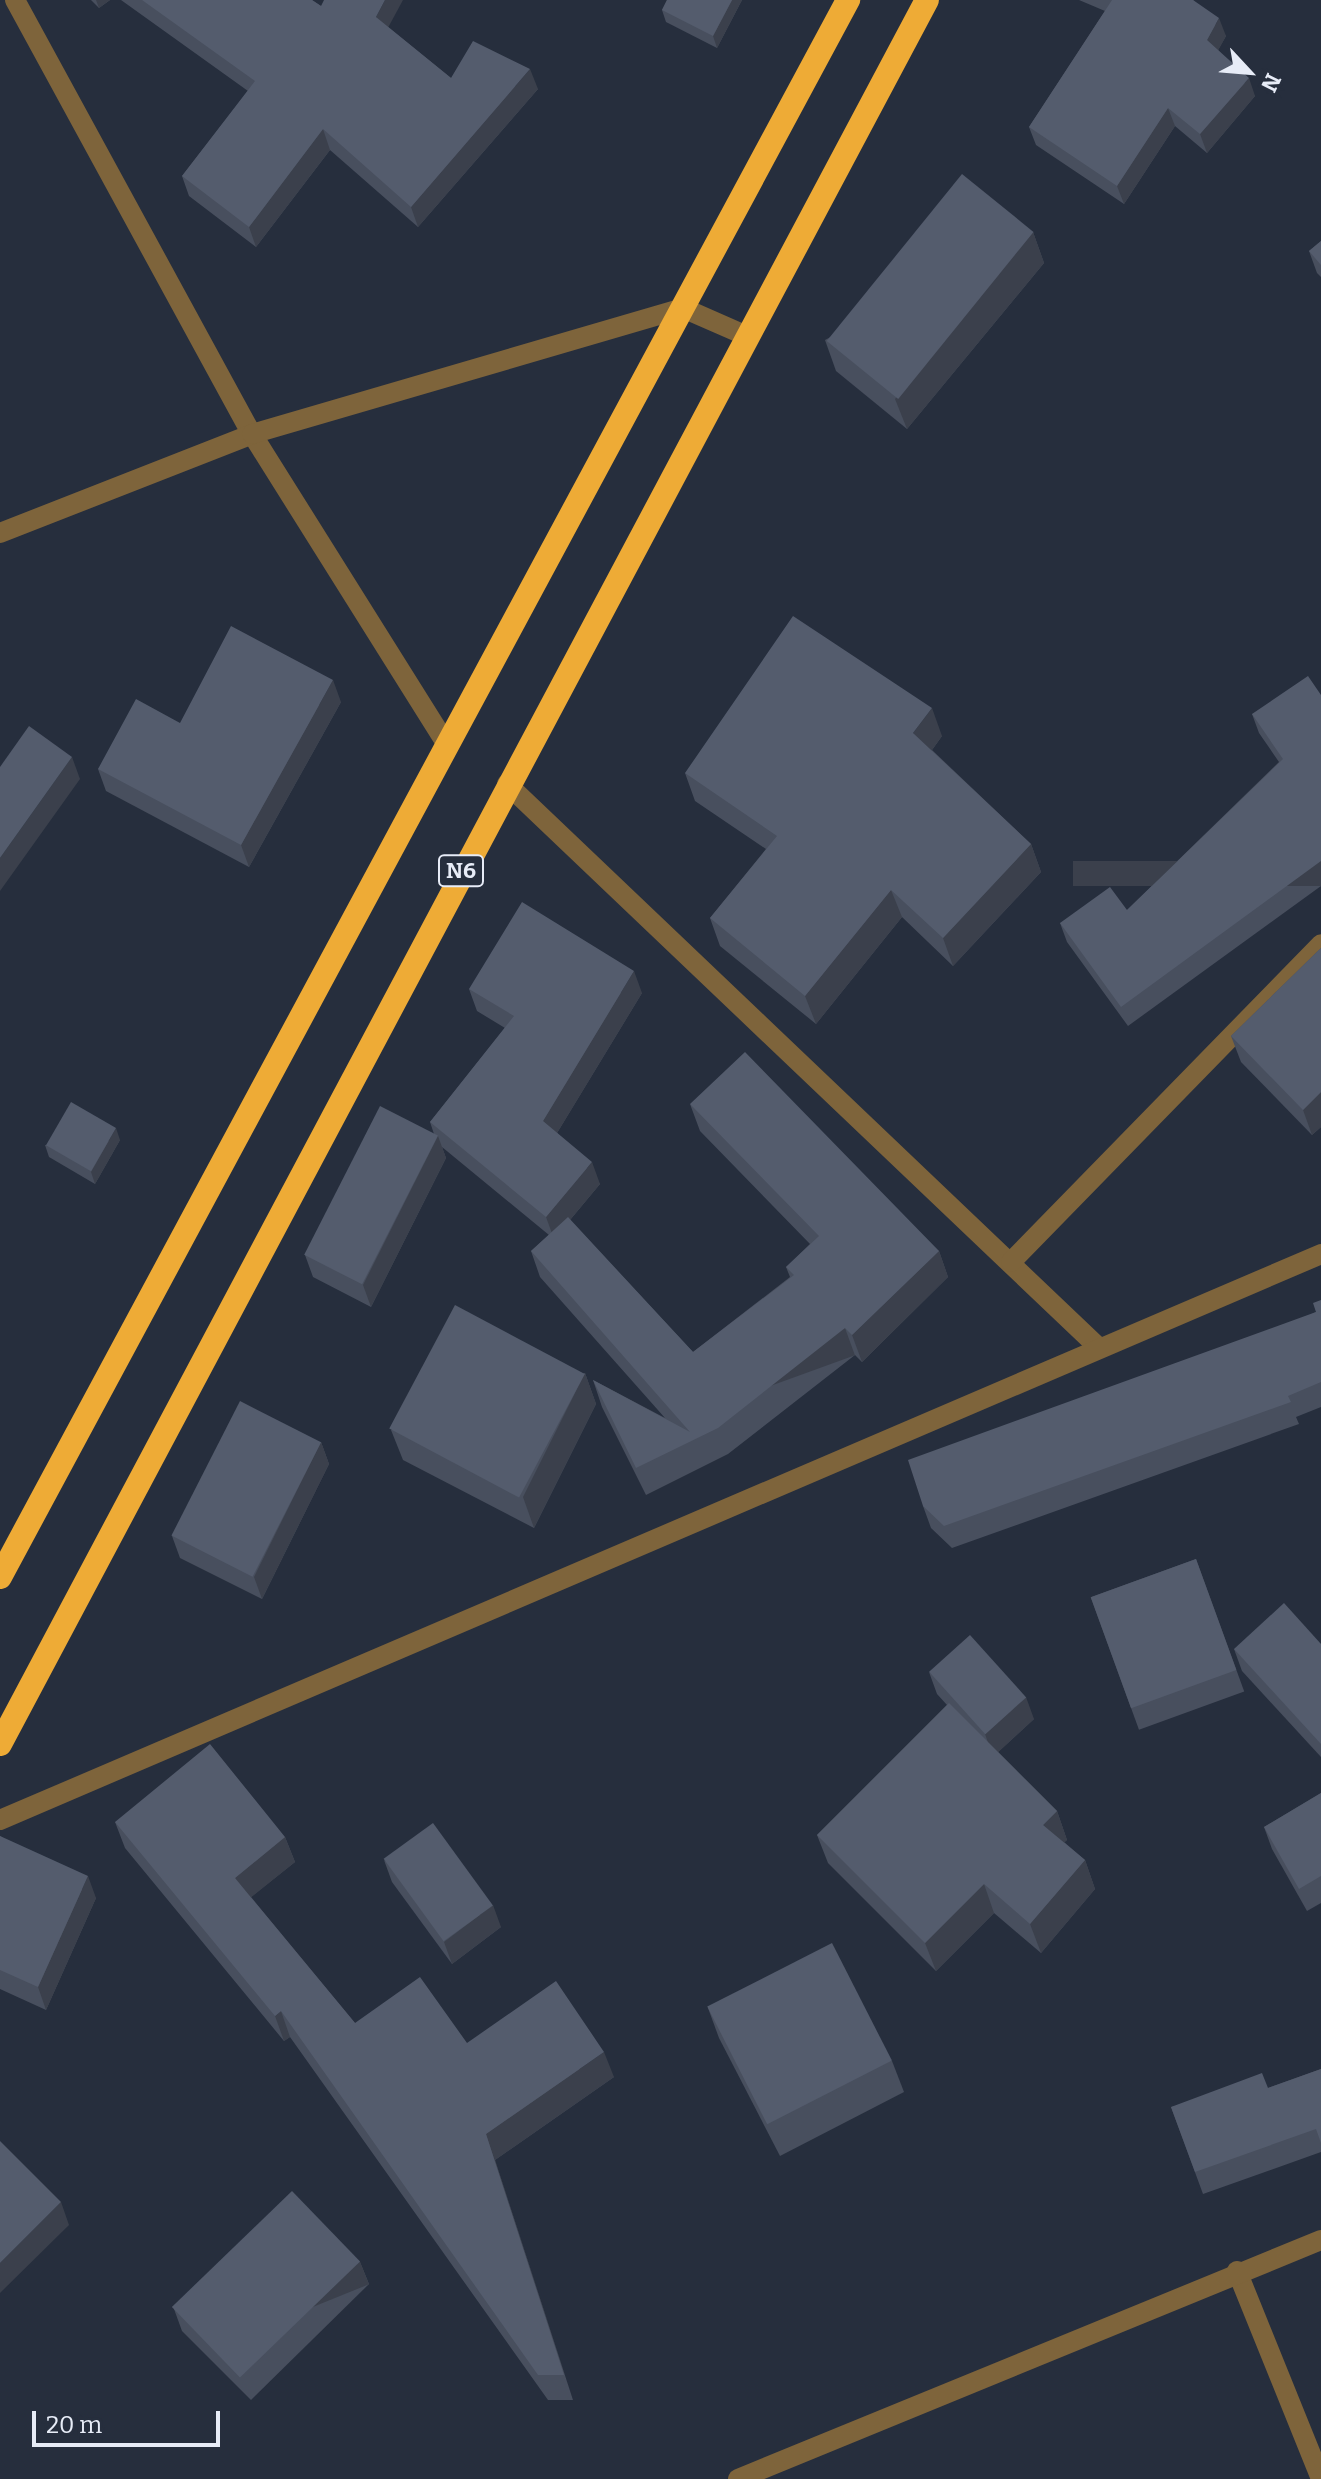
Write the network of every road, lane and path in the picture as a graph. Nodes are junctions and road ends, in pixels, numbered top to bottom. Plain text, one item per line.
1 (15, 0) edge
2 (848, 0) edge
3 (927, 0) edge
4 (683, 308) junction
5 (749, 337) junction
6 (252, 434) junction
7 (0, 533) edge
8 (448, 746) junction
9 (507, 784) junction
10 (1321, 944) edge
11 (1321, 1254) edge
12 (1011, 1262) junction
13 (1098, 1347) junction
14 (0, 1577) edge
15 (0, 1744) edge
16 (0, 1820) edge
17 (1321, 2240) edge
18 (1237, 2271) junction
19 (1321, 2477) edge
20 (738, 2479) edge
21 (1313, 2479) edge

1 - 6 street
2 - 4 highway
3 - 5 highway, N6
4 - 5 street
4 - 6 street
4 - 8 highway
5 - 9 highway, N6
6 - 7 street
6 - 8 street
8 - 14 highway
9 - 12 street
9 - 15 highway, N6
10 - 12 street
11 - 13 street
12 - 13 street
13 - 16 street
17 - 18 street
18 - 19 street
18 - 20 street
19 - 21 street

